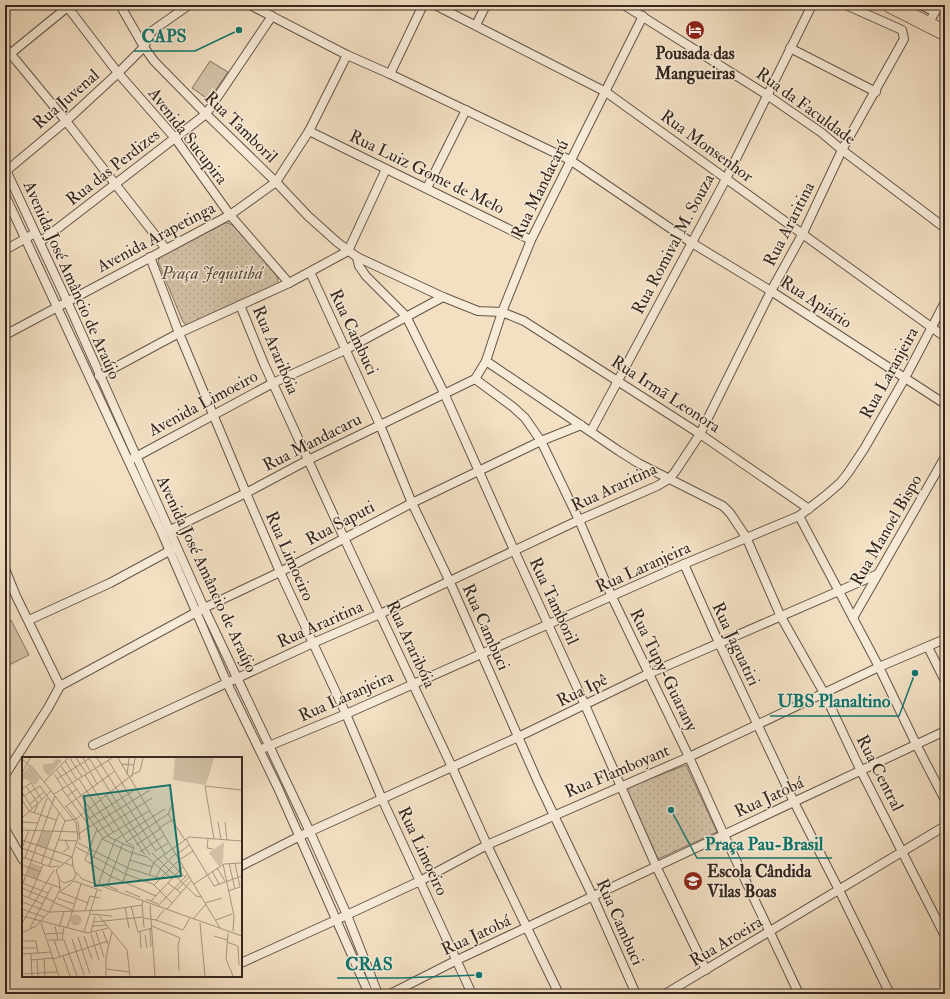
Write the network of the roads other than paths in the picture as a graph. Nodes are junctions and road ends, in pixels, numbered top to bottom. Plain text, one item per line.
1 (120, 5) edge
2 (189, 5) edge
3 (250, 5) edge
4 (423, 5) edge
5 (435, 5) edge
6 (486, 5) edge
7 (624, 5) edge
8 (812, 5) edge
9 (846, 5) edge
10 (890, 5) edge
11 (922, 5) edge
12 (68, 6) edge
13 (934, 14) edge
14 (272, 16) junction
15 (643, 16) junction
16 (476, 25) junction
17 (945, 33) edge
18 (144, 47) junction
19 (790, 48) junction
20 (7, 53) edge
21 (347, 55) junction
22 (118, 73) junction
23 (390, 74) junction
24 (606, 92) junction
25 (876, 92) junction
26 (767, 95) junction
27 (466, 110) junction
28 (206, 114) junction
29 (66, 121) junction
30 (309, 131) junction
31 (175, 138) junction
32 (842, 150) junction
33 (570, 160) junction
34 (386, 169) junction
35 (5, 170) edge
36 (726, 178) junction
37 (276, 182) junction
38 (115, 184) junction
39 (427, 188) junction
40 (5, 195) edge
41 (230, 215) junction
42 (945, 228) edge
43 (35, 233) junction
44 (803, 233) junction
45 (25, 239) junction
46 (531, 240) junction
47 (40, 242) junction
48 (692, 243) junction
49 (166, 249) junction
50 (5, 250) edge
51 (348, 251) junction
52 (150, 257) junction
53 (357, 257) junction
54 (310, 272) junction
55 (289, 283) junction
56 (771, 291) junction
57 (443, 297) junction
58 (67, 301) junction
59 (945, 302) edge
60 (240, 305) junction
61 (57, 306) junction
62 (502, 312) junction
63 (406, 316) junction
64 (932, 327) junction
65 (179, 333) junction
66 (5, 335) edge
67 (945, 337) edge
68 (345, 350) junction
69 (486, 361) junction
70 (99, 376) junction
71 (904, 378) junction
72 (475, 379) junction
73 (619, 381) junction
74 (273, 383) junction
75 (444, 393) junction
76 (945, 404) edge
77 (212, 415) junction
78 (380, 425) junction
79 (581, 425) junction
80 (591, 431) junction
81 (700, 434) junction
82 (541, 441) junction
83 (136, 457) junction
84 (945, 457) edge
85 (308, 460) junction
86 (128, 461) junction
87 (479, 470) junction
88 (669, 479) junction
89 (246, 493) junction
90 (412, 503) junction
91 (809, 509) junction
92 (799, 516) junction
93 (579, 520) junction
94 (166, 532) junction
95 (344, 538) junction
96 (746, 538) junction
97 (173, 549) junction
98 (514, 550) junction
99 (684, 564) junction
100 (5, 569) edge
101 (280, 572) junction
102 (878, 574) junction
103 (449, 580) junction
104 (839, 592) junction
105 (612, 597) junction
106 (200, 610) junction
107 (380, 614) junction
108 (781, 617) junction
109 (853, 618) junction
110 (29, 620) junction
111 (549, 625) junction
112 (945, 639) edge
113 (313, 643) junction
114 (719, 643) junction
115 (928, 646) junction
116 (482, 654) junction
117 (879, 667) junction
118 (648, 674) junction
119 (238, 679) junction
120 (945, 681) edge
121 (227, 684) junction
122 (413, 684) junction
123 (60, 686) junction
124 (824, 693) junction
125 (585, 705) junction
126 (346, 714) junction
127 (757, 724) junction
128 (945, 731) edge
129 (518, 737) junction
130 (916, 744) junction
131 (93, 745) dead end
132 (269, 746) junction
133 (260, 750) junction
134 (689, 757) junction
135 (452, 767) junction
136 (861, 771) junction
137 (5, 775) edge
138 (620, 786) junction
139 (382, 799) junction
140 (945, 800) edge
141 (794, 802) junction
142 (554, 815) junction
143 (945, 826) edge
144 (5, 829) edge
145 (310, 832) junction
146 (724, 835) junction
147 (300, 836) junction
148 (487, 845) junction
149 (902, 852) junction
150 (22, 858) edge
151 (242, 865) edge
152 (656, 866) junction
153 (420, 881) junction
154 (839, 890) junction
155 (593, 897) junction
156 (347, 915) junction
157 (336, 920) junction
158 (528, 927) junction
159 (770, 932) junction
160 (945, 936) edge
161 (457, 960) junction
162 (242, 963) edge
163 (706, 970) junction
164 (369, 994) edge
165 (378, 994) edge
166 (390, 994) edge
167 (472, 994) edge
168 (559, 994) edge
169 (636, 994) edge
170 (665, 994) edge
171 (799, 994) edge
172 (890, 994) edge

1 - 18 street, Rua Tamboril
2 - 18 street, Rua Juvenal
3 - 14 street, Rua Apiário
4 - 23 street
5 - 16 street, Rua Monsenhor
6 - 16 street
7 - 15 street, Rua da Faculdade
8 - 19 street, Rua Romival M. Souza
9 - 25 street, Rua Araritina
10 - 13 highway
11 - 13 street
12 - 20 street
12 - 22 street, Avenida Sucupira
13 - 17 highway
14 - 21 street, Rua Apiário
14 - 28 street, Rua das Perdizes
15 - 24 street, Rua Mandacarú
15 - 26 street, Rua da Faculdade
16 - 24 street, Rua Monsenhor
18 - 22 street, Rua Juvenal
18 - 28 street, Rua Tamboril
19 - 25 street
19 - 26 street, Rua Romival M. Souza
20 - 29 street
21 - 23 street, Rua Apiário
21 - 30 street
22 - 29 street, Rua Juvenal
22 - 31 street, Avenida Sucupira
23 - 27 street, Rua Apiário
24 - 33 street, Rua Mandacarú
24 - 36 street, Rua Monsenhor
25 - 32 street, Rua Araritina
26 - 32 street, Rua da Faculdade
26 - 36 street, Rua Romival M. Souza
27 - 33 street, Rua Apiário
27 - 39 street
28 - 31 street, Rua das Perdizes
28 - 37 street, Rua Tamboril
29 - 35 street, Rua Juvenal
29 - 38 street
30 - 34 street, Rua Luiz Gome de Melo
30 - 37 street
31 - 38 street, Rua das Perdizes
31 - 41 street, Avenida Sucupira
32 - 42 street, Rua da Faculdade
32 - 44 street, Rua Araritina
33 - 46 street, Rua Mandacarú
33 - 48 street, Rua Apiário
34 - 39 street, Rua Luiz Gome de Melo
34 - 51 street
35 - 43 street, Avenida José Amâncio de Araújo
36 - 44 street, Rua Monsenhor
36 - 48 street, Rua Romival M. Souza
37 - 41 street, Avenida Arapetinga
37 - 51 street, Rua Tamboril
38 - 47 street, Rua das Perdizes
38 - 49 street
39 - 46 street, Rua Luiz Gome de Melo
40 - 45 street
41 - 49 street, Avenida Arapetinga
41 - 55 street, Avenida Sucupira
43 - 45 street
43 - 47 street, Avenida José Amâncio de Araújo
44 - 56 street, Rua Araritina
44 - 64 street, Rua Monsenhor
45 - 50 street
45 - 61 street
46 - 62 street, Rua Mandacarú
47 - 58 street, Avenida José Amâncio de Araújo
48 - 56 street, Rua Apiário
48 - 73 street, Rua Romival M. Souza
49 - 52 street, Avenida Arapetinga
51 - 53 street, Rua Tamboril
51 - 54 street
52 - 58 street, Avenida Arapetinga
52 - 65 street, Rua Limoeiro
53 - 57 street, Rua Tamboril
53 - 63 street, Rua Tamboril
54 - 55 street
54 - 68 street, Rua Cambuci
55 - 60 street
56 - 71 street, Rua Apiário
56 - 81 street, Rua Araritina
57 - 62 street, Rua Tamboril
57 - 63 street, Avenida Limoeiro
58 - 61 street, Avenida Arapetinga
58 - 70 street, Avenida José Amâncio de Araújo
59 - 64 street, Rua Laranjeira
60 - 65 street
60 - 74 street, Rua Araribóia
61 - 66 street, Avenida Arapetinga
61 - 86 street
62 - 69 street, Rua Mandacarú
62 - 73 street, Rua Irmã Leonora
63 - 68 street, Avenida Limoeiro
63 - 75 street, Rua Tamboril
64 - 67 street, Rua Monsenhor
64 - 71 street, Rua Laranjeira
65 - 70 street
65 - 77 street, Rua Limoeiro
68 - 74 street, Avenida Limoeiro
68 - 78 street, Rua Cambuci
69 - 72 street, Rua Mandacarú
69 - 79 street, Rua Central
70 - 83 street, Avenida José Amâncio de Araújo
71 - 76 street, Rua Apiário
71 - 91 street, Rua Laranjeira
72 - 75 street, Rua Mandacaru
72 - 82 street, Rua Tupy-Guarany
73 - 80 street, Rua Romival M. Souza
73 - 81 street, Rua Irmã Leonora
74 - 77 street, Avenida Limoeiro
74 - 85 street, Rua Araribóia
75 - 78 street, Rua Mandacaru
75 - 87 street, Rua Tamboril
77 - 83 street, Avenida Limoeiro
77 - 89 street, Rua Limoeiro
78 - 85 street, Rua Mandacaru
78 - 90 street, Rua Cambuci
79 - 80 street, Rua Central
79 - 82 street, Rua Saputi
80 - 88 street, Rua Central
81 - 88 street, Rua Araritina
81 - 91 street, Rua Irmã Leonora
82 - 87 street, Rua Saputi
82 - 93 street, Rua Tupy-Guarany
83 - 86 street, Avenida Limoeiro
83 - 94 street, Avenida José Amâncio de Araújo
84 - 102 street, Rua Manoel Bispo
85 - 89 street, Rua Mandacaru
85 - 95 street, Rua Araribóia
86 - 94 street
87 - 90 street, Rua Saputi
87 - 98 street, Rua Tamboril
88 - 93 street, Rua Araritina
88 - 96 street, Rua Central
89 - 94 street, Rua Mandacaru
89 - 101 street, Rua Limoeiro
90 - 95 street, Rua Saputi
90 - 103 street, Rua Cambuci
91 - 92 street, Rua Laranjeira
92 - 96 street, Rua Laranjeira
92 - 104 street
93 - 98 street, Rua Araritina
93 - 105 street, Rua Tupy-Guarany
94 - 97 street, Avenida José Amâncio de Araújo
95 - 101 street, Rua Saputi
95 - 107 street, Rua Araribóia
96 - 99 street, Rua Laranjeira
96 - 108 street, Rua Central
97 - 106 street, Avenida José Amâncio de Araújo
97 - 110 street
98 - 103 street, Rua Araritina
98 - 111 street, Rua Tamboril
99 - 105 street, Rua Laranjeira
99 - 114 street, Rua Jaguatiri
100 - 110 street
101 - 106 street, Rua Saputi
101 - 113 street, Rua Limoeiro
102 - 104 street, Rua Ipê
102 - 109 street, Rua Manoel Bispo
103 - 107 street, Rua Araritina
103 - 116 street, Rua Cambuci
104 - 108 street, Rua Ipê
104 - 109 street
105 - 111 street, Rua Laranjeira
105 - 118 street, Rua Tupy-Guarany
106 - 119 street, Avenida José Amâncio de Araújo
106 - 121 street
106 - 123 street, Rua Saputi
107 - 113 street, Rua Araritina
107 - 122 street, Rua Araribóia
108 - 114 street, Rua Ipê
108 - 124 street, Rua Central
109 - 117 street
110 - 123 street
111 - 116 street, Rua Laranjeira
111 - 125 street, Rua Tamboril
112 - 115 street, Rua Flamboyant
113 - 119 street, Rua Araritina
113 - 126 street, Rua Limoeiro
114 - 118 street, Rua Ipê
114 - 127 street, Rua Jaguatiri
115 - 117 street, Rua Flamboyant
115 - 120 street
116 - 122 street, Rua Laranjeira
116 - 129 street, Rua Cambuci
117 - 124 street, Rua Flamboyant
117 - 130 street
118 - 125 street, Rua Ipê
118 - 134 street, Rua Tupy-Guarany
119 - 121 street, Rua Araritina
119 - 132 street, Avenida José Amâncio de Araújo
121 - 131 street, Rua Araritina
121 - 133 street
122 - 126 street, Rua Laranjeira
122 - 135 street, Rua Araribóia
123 - 137 street
124 - 127 street, Rua Flamboyant
124 - 136 street, Rua Central
125 - 129 street, Rua Ipê
125 - 138 street, Rua Tamboril
126 - 132 street, Rua Laranjeira
126 - 139 street, Rua Limoeiro
127 - 134 street, Rua Flamboyant
127 - 141 street, Rua Jaguatiri
128 - 130 street, Rua Jatobá
129 - 135 street, Rua Ipê
129 - 142 street, Rua Cambuci
130 - 136 street, Rua Jatobá
130 - 140 street
132 - 133 street, Rua Laranjeira
132 - 145 street, Avenida José Amâncio de Araújo
133 - 147 street
134 - 138 street, Rua Flamboyant
134 - 146 street, Rua Tupy-Guarany
135 - 139 street, Rua Ipê
135 - 148 street, Rua Araribóia
136 - 141 street, Rua Jatobá
136 - 149 street, Rua Central
138 - 142 street, Rua Flamboyant
138 - 152 street, Rua Tamboril
139 - 145 street, Rua Ipê
139 - 153 street, Rua Limoeiro
141 - 146 street, Rua Jatobá
141 - 154 street, Rua Jaguatiri
142 - 148 street, Rua Flamboyant
142 - 155 street, Rua Cambuci
143 - 149 street, Rua Aroeira
144 - 150 street
145 - 147 street, Rua Ipê
145 - 156 street, Avenida José Amâncio de Araújo
146 - 152 street, Rua Jatobá
146 - 159 street, Rua Tupy-Guarany
147 - 151 street, Rua Ipê
147 - 157 street
148 - 153 street, Rua Flamboyant
148 - 158 street, Rua Araribóia
149 - 154 street, Rua Aroeira
149 - 160 street, Rua Central
152 - 155 street, Rua Jatobá
152 - 163 street, Rua Tamboril
153 - 156 street, Rua Flamboyant
153 - 161 street, Rua Limoeiro
154 - 159 street, Rua Aroeira
154 - 172 street, Rua Jaguatiri
155 - 158 street, Rua Jatobá
155 - 169 street, Rua Cambuci
156 - 157 street, Rua Flamboyant
156 - 165 street, Avenida José Amâncio de Araújo
157 - 162 street, Rua Flamboyant
157 - 164 street
158 - 161 street, Rua Jatobá
158 - 168 street, Rua Araribóia
159 - 163 street, Rua Aroeira
159 - 171 street, Rua Tupy-Guarany
161 - 166 street, Rua Jatobá
161 - 167 street, Rua Limoeiro
163 - 170 street, Rua Aroeira

